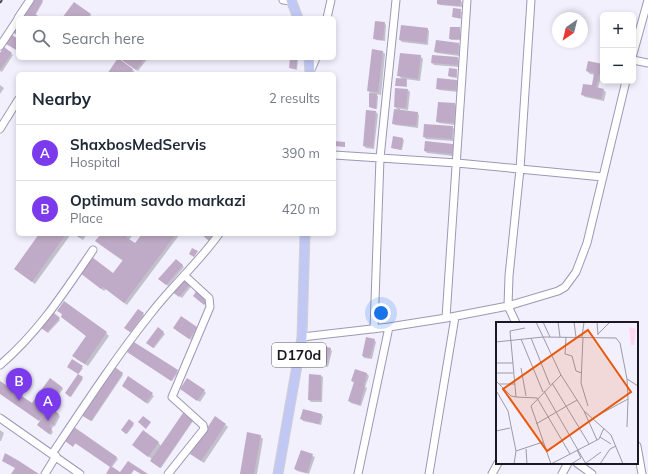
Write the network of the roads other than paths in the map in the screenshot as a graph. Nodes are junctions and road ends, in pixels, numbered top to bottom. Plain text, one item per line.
1 (30, 0) edge
2 (288, 0) edge
3 (331, 0) edge
4 (396, 0) edge
5 (467, 0) edge
6 (531, 0) edge
7 (648, 0) edge
8 (19, 16) edge
9 (297, 16) edge
10 (327, 16) edge
11 (16, 21) edge
12 (0, 46) edge
13 (635, 48) edge
14 (309, 60) edge
15 (315, 60) edge
16 (636, 61) edge
17 (648, 63) edge
18 (310, 72) edge
19 (310, 72) edge
20 (625, 84) edge
21 (16, 103) edge
22 (0, 129) edge
23 (336, 155) edge
24 (380, 158) junction
25 (457, 163) junction
26 (520, 169) junction
27 (603, 177) junction
28 (218, 236) edge
29 (305, 236) edge
30 (93, 250) dead end
31 (184, 275) junction
32 (508, 306) junction
33 (455, 316) junction
34 (446, 318) junction
35 (516, 322) edge
36 (389, 327) junction
37 (374, 329) junction
38 (302, 337) junction
39 (0, 365) edge
40 (0, 418) edge
41 (638, 452) edge
42 (54, 455) junction
43 (497, 464) edge
44 (567, 464) edge
45 (578, 464) edge
46 (45, 474) edge
47 (80, 474) edge
48 (168, 474) edge
49 (278, 474) edge
50 (358, 474) edge
51 (429, 474) edge
52 (492, 474) edge
53 (562, 474) edge
54 (592, 474) edge
55 (642, 474) edge

1 - 8 street
2 - 9 main road
3 - 10 street
4 - 24 street
5 - 25 street
6 - 26 street
7 - 13 street
11 - 12 street
14 - 18 main road
15 - 19 street
16 - 17 street
20 - 27 street
21 - 22 street
23 - 24 street
24 - 25 street
24 - 37 street
25 - 26 street
25 - 34 street
26 - 27 street
26 - 32 street
27 - 32 street
28 - 31 street
29 - 38 main road, D170d
30 - 39 street
31 - 42 street
31 - 48 street
32 - 33 street
32 - 35 street
33 - 34 street
33 - 51 street
34 - 36 street
36 - 37 street
36 - 50 street
37 - 38 street
38 - 49 main road, D170d
40 - 42 street
41 - 55 street
42 - 46 street
42 - 47 street
43 - 52 street
44 - 53 street
45 - 54 street

